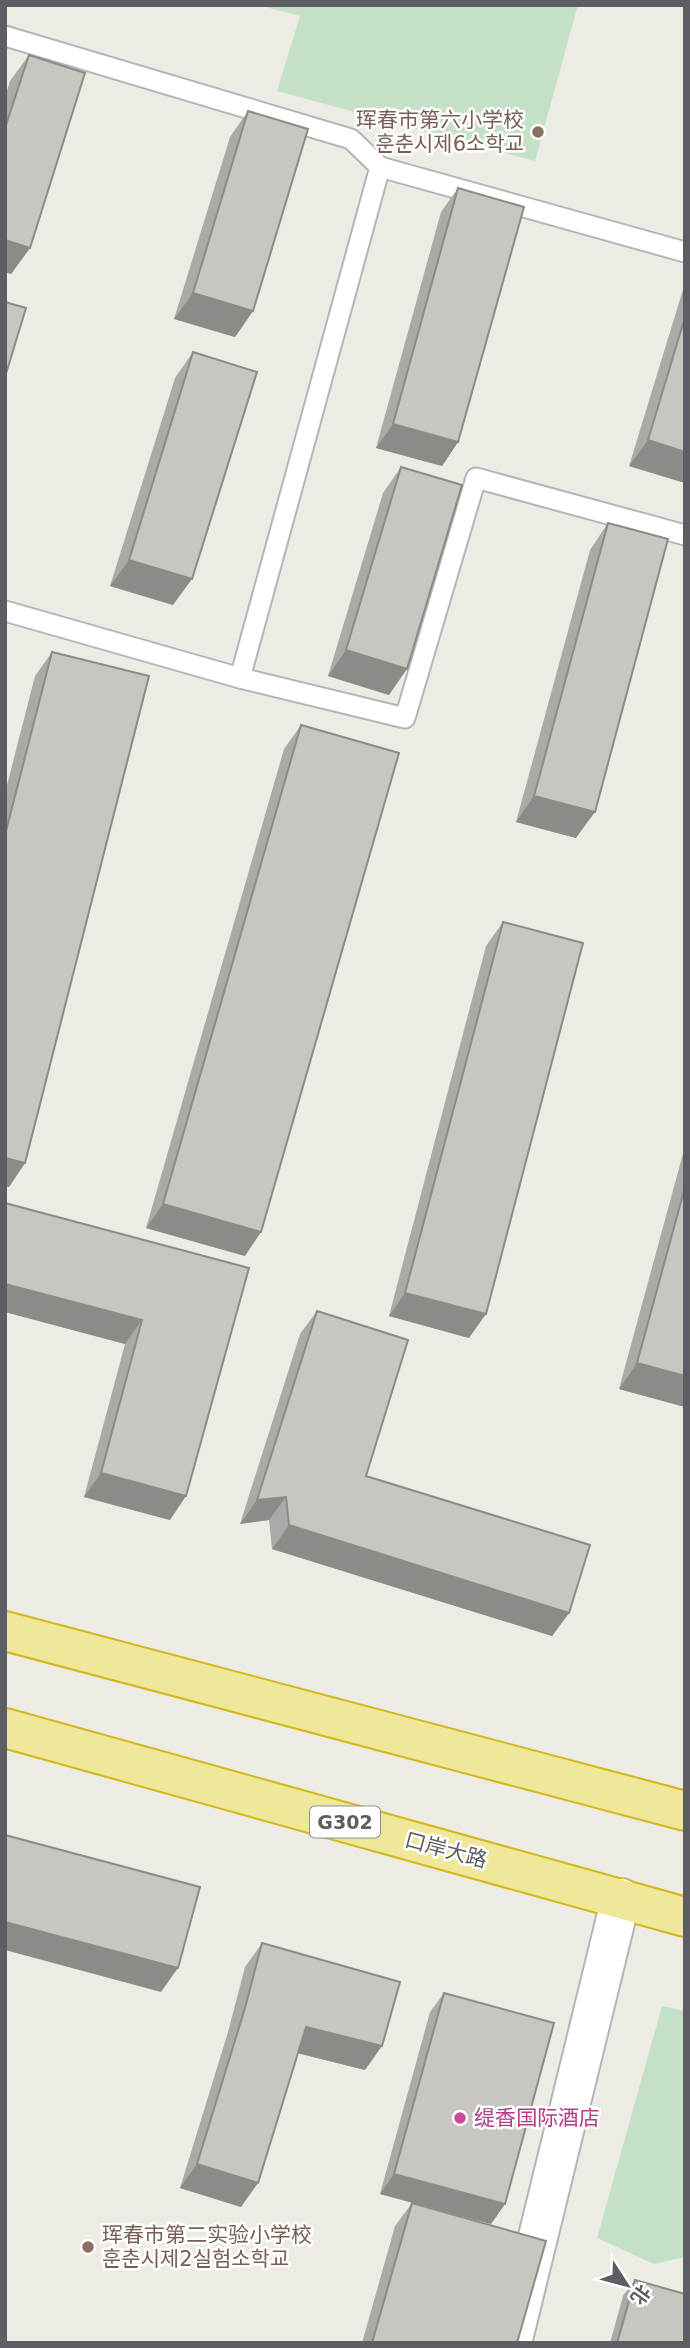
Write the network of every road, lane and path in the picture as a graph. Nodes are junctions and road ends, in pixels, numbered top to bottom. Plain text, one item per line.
1 (5, 36) edge
2 (380, 167) junction
3 (685, 252) edge
4 (685, 535) edge
5 (5, 611) edge
6 (240, 678) junction
7 (5, 1631) edge
8 (5, 1728) edge
9 (685, 1811) edge
10 (621, 1898) junction
11 (685, 1917) edge
12 (512, 2343) edge

1 - 2 lane
2 - 3 lane
2 - 6 lane
4 - 6 lane
5 - 6 lane
7 - 9 highway
8 - 10 highway, 口岸大路 / G302
10 - 11 highway, 口岸大路 / G302
10 - 12 street

